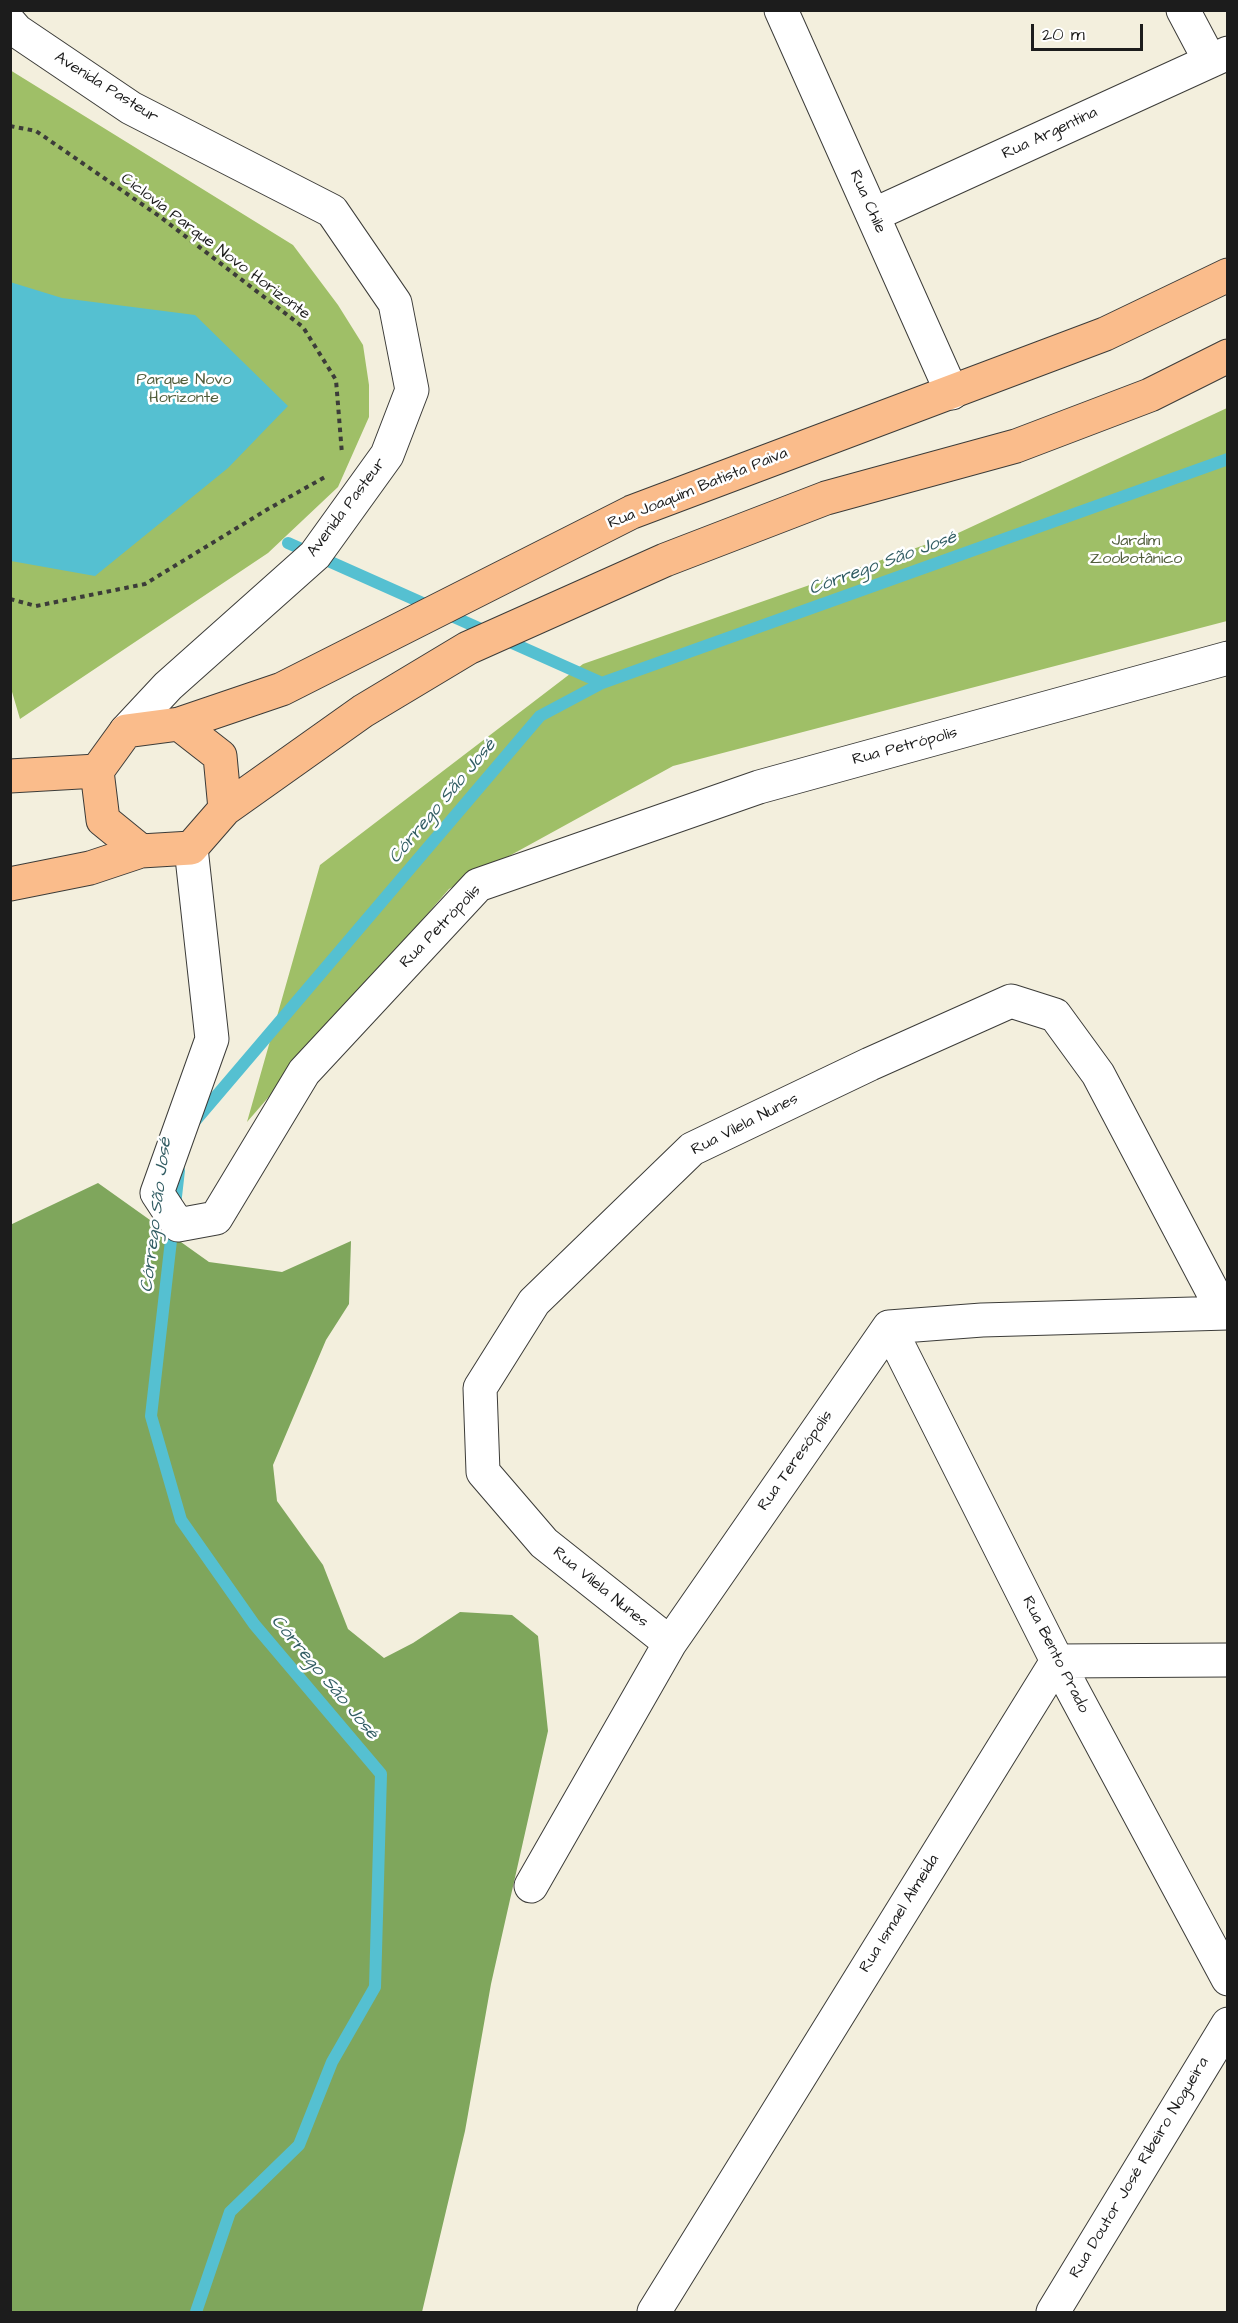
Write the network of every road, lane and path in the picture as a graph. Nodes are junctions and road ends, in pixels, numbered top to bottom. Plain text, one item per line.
1 (781, 10) edge
2 (1183, 10) edge
3 (10, 22) edge
4 (1219, 57) edge
5 (10, 126) edge
6 (873, 215) junction
7 (1227, 274) edge
8 (1227, 356) edge
9 (952, 393) junction
10 (342, 457) dead end
11 (334, 473) dead end
12 (10, 599) edge
13 (1227, 658) edge
14 (178, 724) junction
15 (126, 731) junction
16 (97, 771) junction
17 (10, 776) edge
18 (225, 809) junction
19 (191, 848) junction
20 (141, 851) junction
21 (10, 884) edge
22 (1226, 1313) edge
23 (889, 1327) junction
24 (670, 1643) junction
25 (1227, 1659) edge
26 (1057, 1661) junction
27 (531, 1886) dead end
28 (1227, 1979) edge
29 (1227, 2024) edge
30 (654, 2313) edge
31 (1053, 2313) edge

1 - 6 street, Rua Chile
2 - 4 street
3 - 15 street, Avenida Pasteur
4 - 6 street, Rua Argentina
5 - 10 path, Ciclovia Parque Novo Horizonte
6 - 9 street, Rua Chile
7 - 9 main road, Rua Joaquim Batista Paiva
8 - 18 main road
9 - 14 main road, Rua Joaquim Batista Paiva
11 - 12 path
13 - 19 street, Rua Petrópolis
14 - 15 main road, Rua Joaquim Batista Paiva
14 - 18 main road
15 - 16 main road
16 - 17 main road
16 - 20 main road
18 - 19 main road
19 - 20 main road
20 - 21 main road
22 - 23 street
22 - 24 street, Rua Vilela Nunes
23 - 24 street, Rua Teresópolis
23 - 26 street, Rua Bento Prado
24 - 27 street, Rua Teresópolis
25 - 26 street
26 - 28 street, Rua Bento Prado
26 - 30 street, Rua Ismael Almeida
29 - 31 street, Rua Doutor José Ribeiro Nogueira

